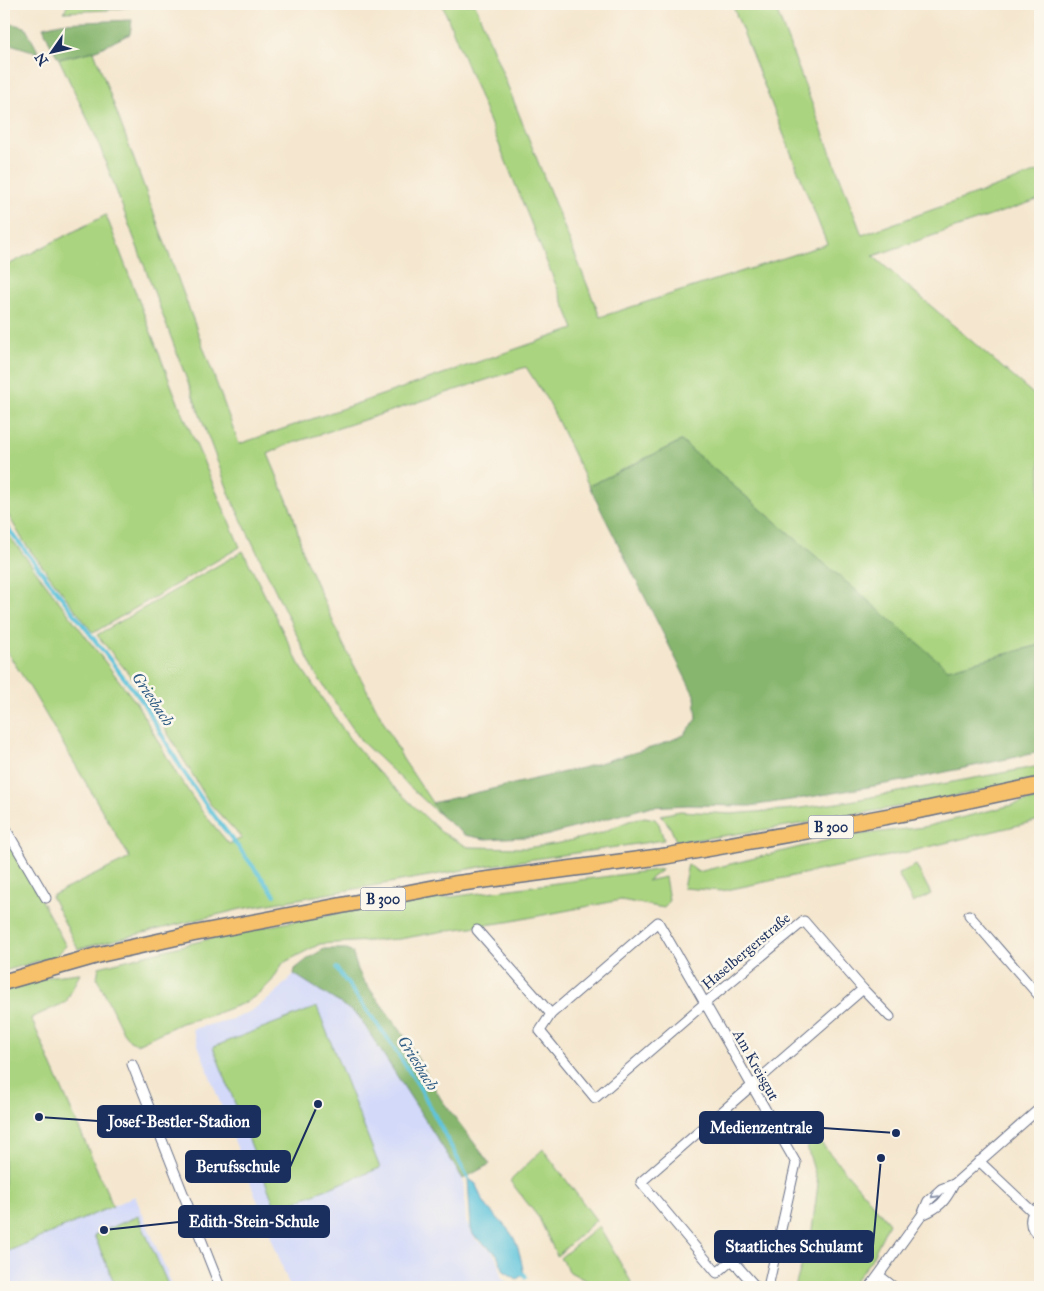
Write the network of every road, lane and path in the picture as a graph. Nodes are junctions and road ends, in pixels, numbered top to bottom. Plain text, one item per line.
1 (1040, 785) edge
2 (4, 826) edge
3 (46, 898) dead end
4 (969, 915) dead end
5 (477, 930) dead end
6 (4, 982) edge
7 (863, 989) junction
8 (1040, 997) edge
9 (705, 1003) junction
10 (551, 1014) junction
11 (890, 1017) dead end
12 (132, 1064) dead end
13 (753, 1086) junction
14 (1040, 1108) edge
15 (979, 1161) junction
16 (1037, 1210) edge
17 (1040, 1236) edge
18 (880, 1276) junction
19 (220, 1287) edge
20 (756, 1287) edge
21 (768, 1287) edge
22 (870, 1287) edge
23 (894, 1287) edge

1 - 6 highway, B 300
2 - 3 street
4 - 8 street
5 - 10 street
7 - 9 street, Haselbergerstraße
7 - 11 street, Haselbergerstraße
7 - 13 street
9 - 10 street, Am Kreisgut
9 - 10 street
9 - 13 street, Am Kreisgut
12 - 19 street
13 - 20 street
13 - 21 street, Am Kreisgut
14 - 15 street
15 - 16 street
15 - 18 street
16 - 17 street
18 - 22 street
18 - 23 street

